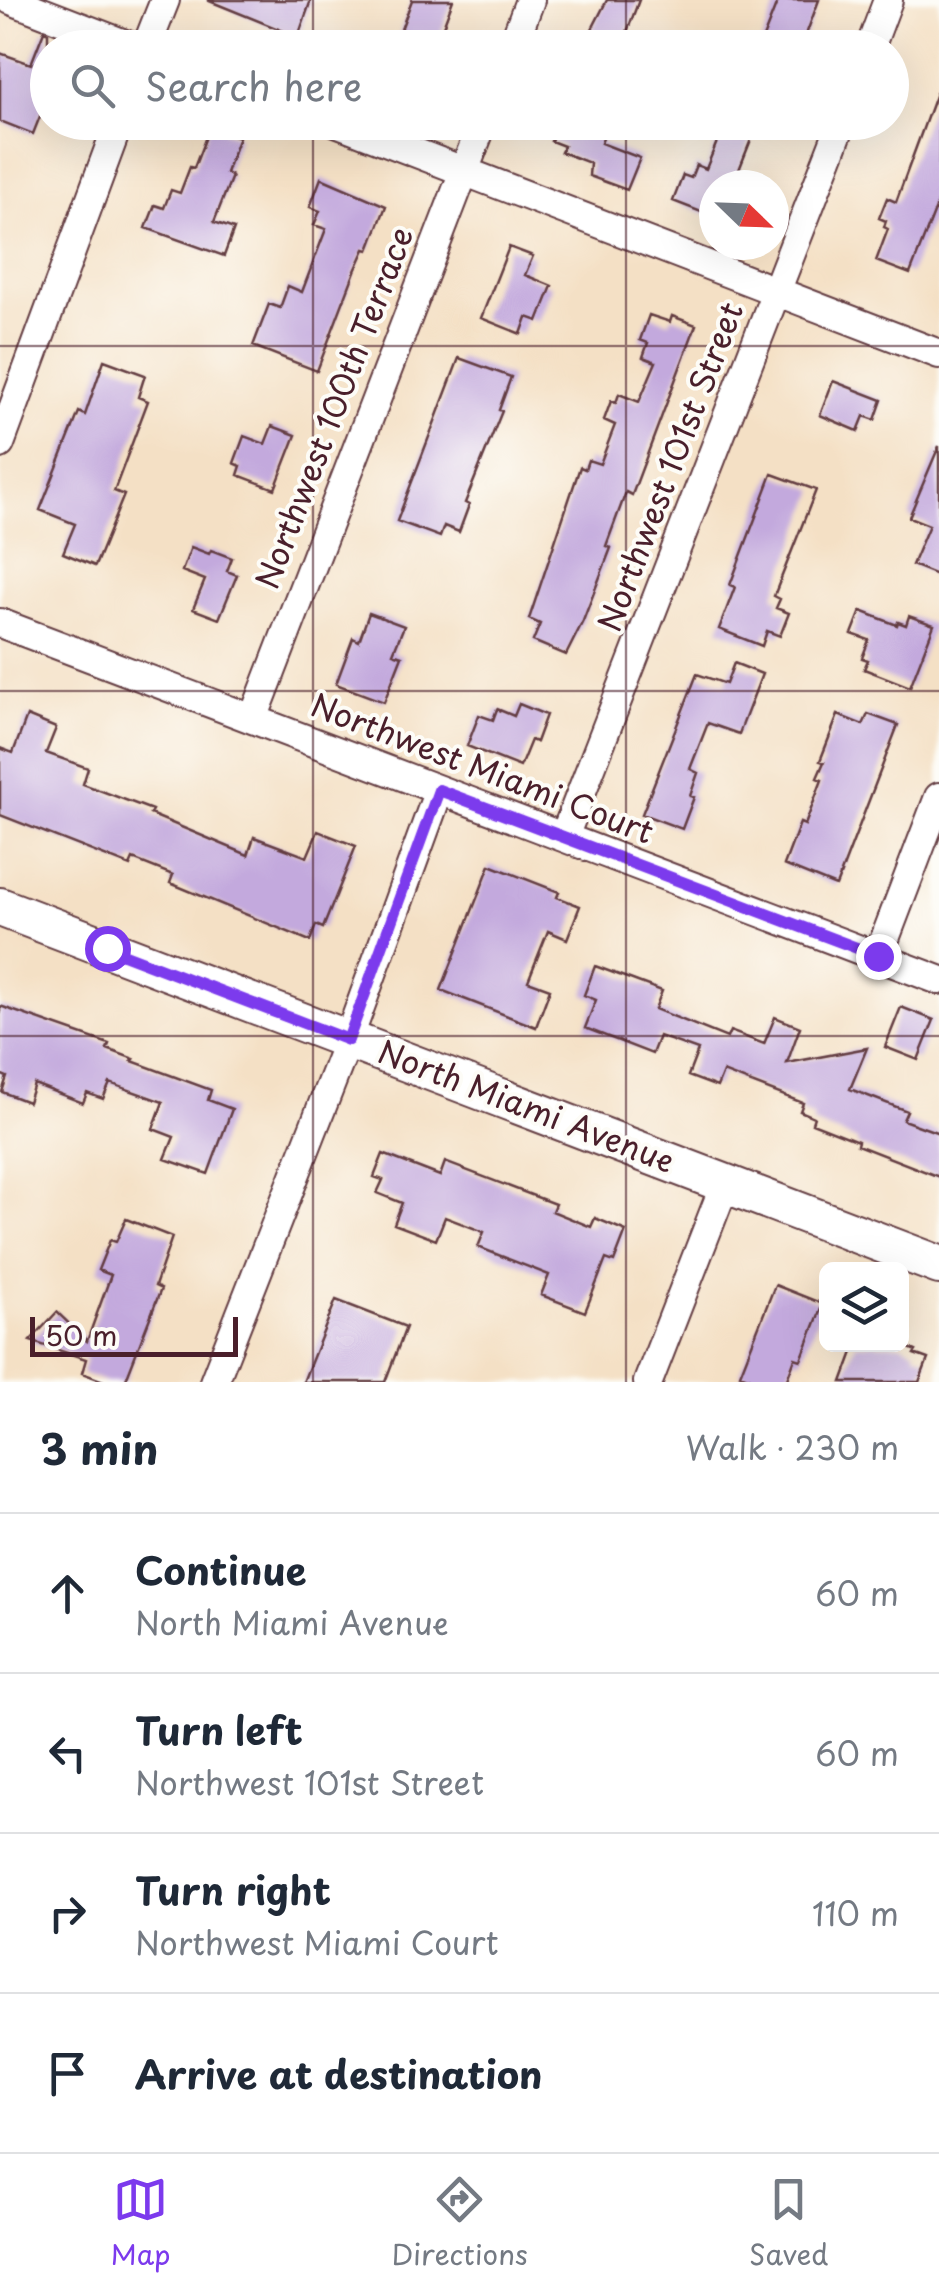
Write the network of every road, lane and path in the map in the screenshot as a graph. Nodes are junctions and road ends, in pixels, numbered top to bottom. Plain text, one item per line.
1 (10, 0) edge
2 (164, 0) edge
3 (530, 0) edge
4 (888, 0) edge
5 (88, 30) edge
6 (153, 30) edge
7 (519, 30) edge
8 (877, 30) edge
9 (112, 140) edge
10 (384, 140) edge
11 (476, 140) edge
12 (835, 140) edge
13 (464, 170) junction
14 (778, 292) junction
15 (939, 354) edge
16 (0, 444) edge
17 (0, 623) edge
18 (252, 718) junction
19 (439, 790) junction
20 (939, 798) edge
21 (564, 837) junction
22 (0, 906) edge
23 (878, 956) junction
24 (939, 980) edge
25 (348, 1040) junction
26 (725, 1184) junction
27 (939, 1265) edge
28 (214, 1382) edge
29 (648, 1382) edge

1 - 5 street
2 - 6 street
3 - 7 street
4 - 8 street
9 - 16 street
10 - 13 street
11 - 13 street, Northwest 100th Terrace
12 - 14 street, Northwest 101st Street
13 - 14 street
13 - 18 street, Northwest 100th Terrace
14 - 15 street
14 - 21 street, Northwest 101st Street
17 - 18 street, Northwest Miami Court
18 - 19 street, Northwest Miami Court
19 - 21 street, Northwest Miami Court
19 - 25 street
20 - 23 street
21 - 23 street, Northwest Miami Court
22 - 25 main road, North Miami Avenue
23 - 24 street, Northwest Miami Court
25 - 26 main road, North Miami Avenue
25 - 28 street
26 - 27 main road, North Miami Avenue
26 - 29 street

